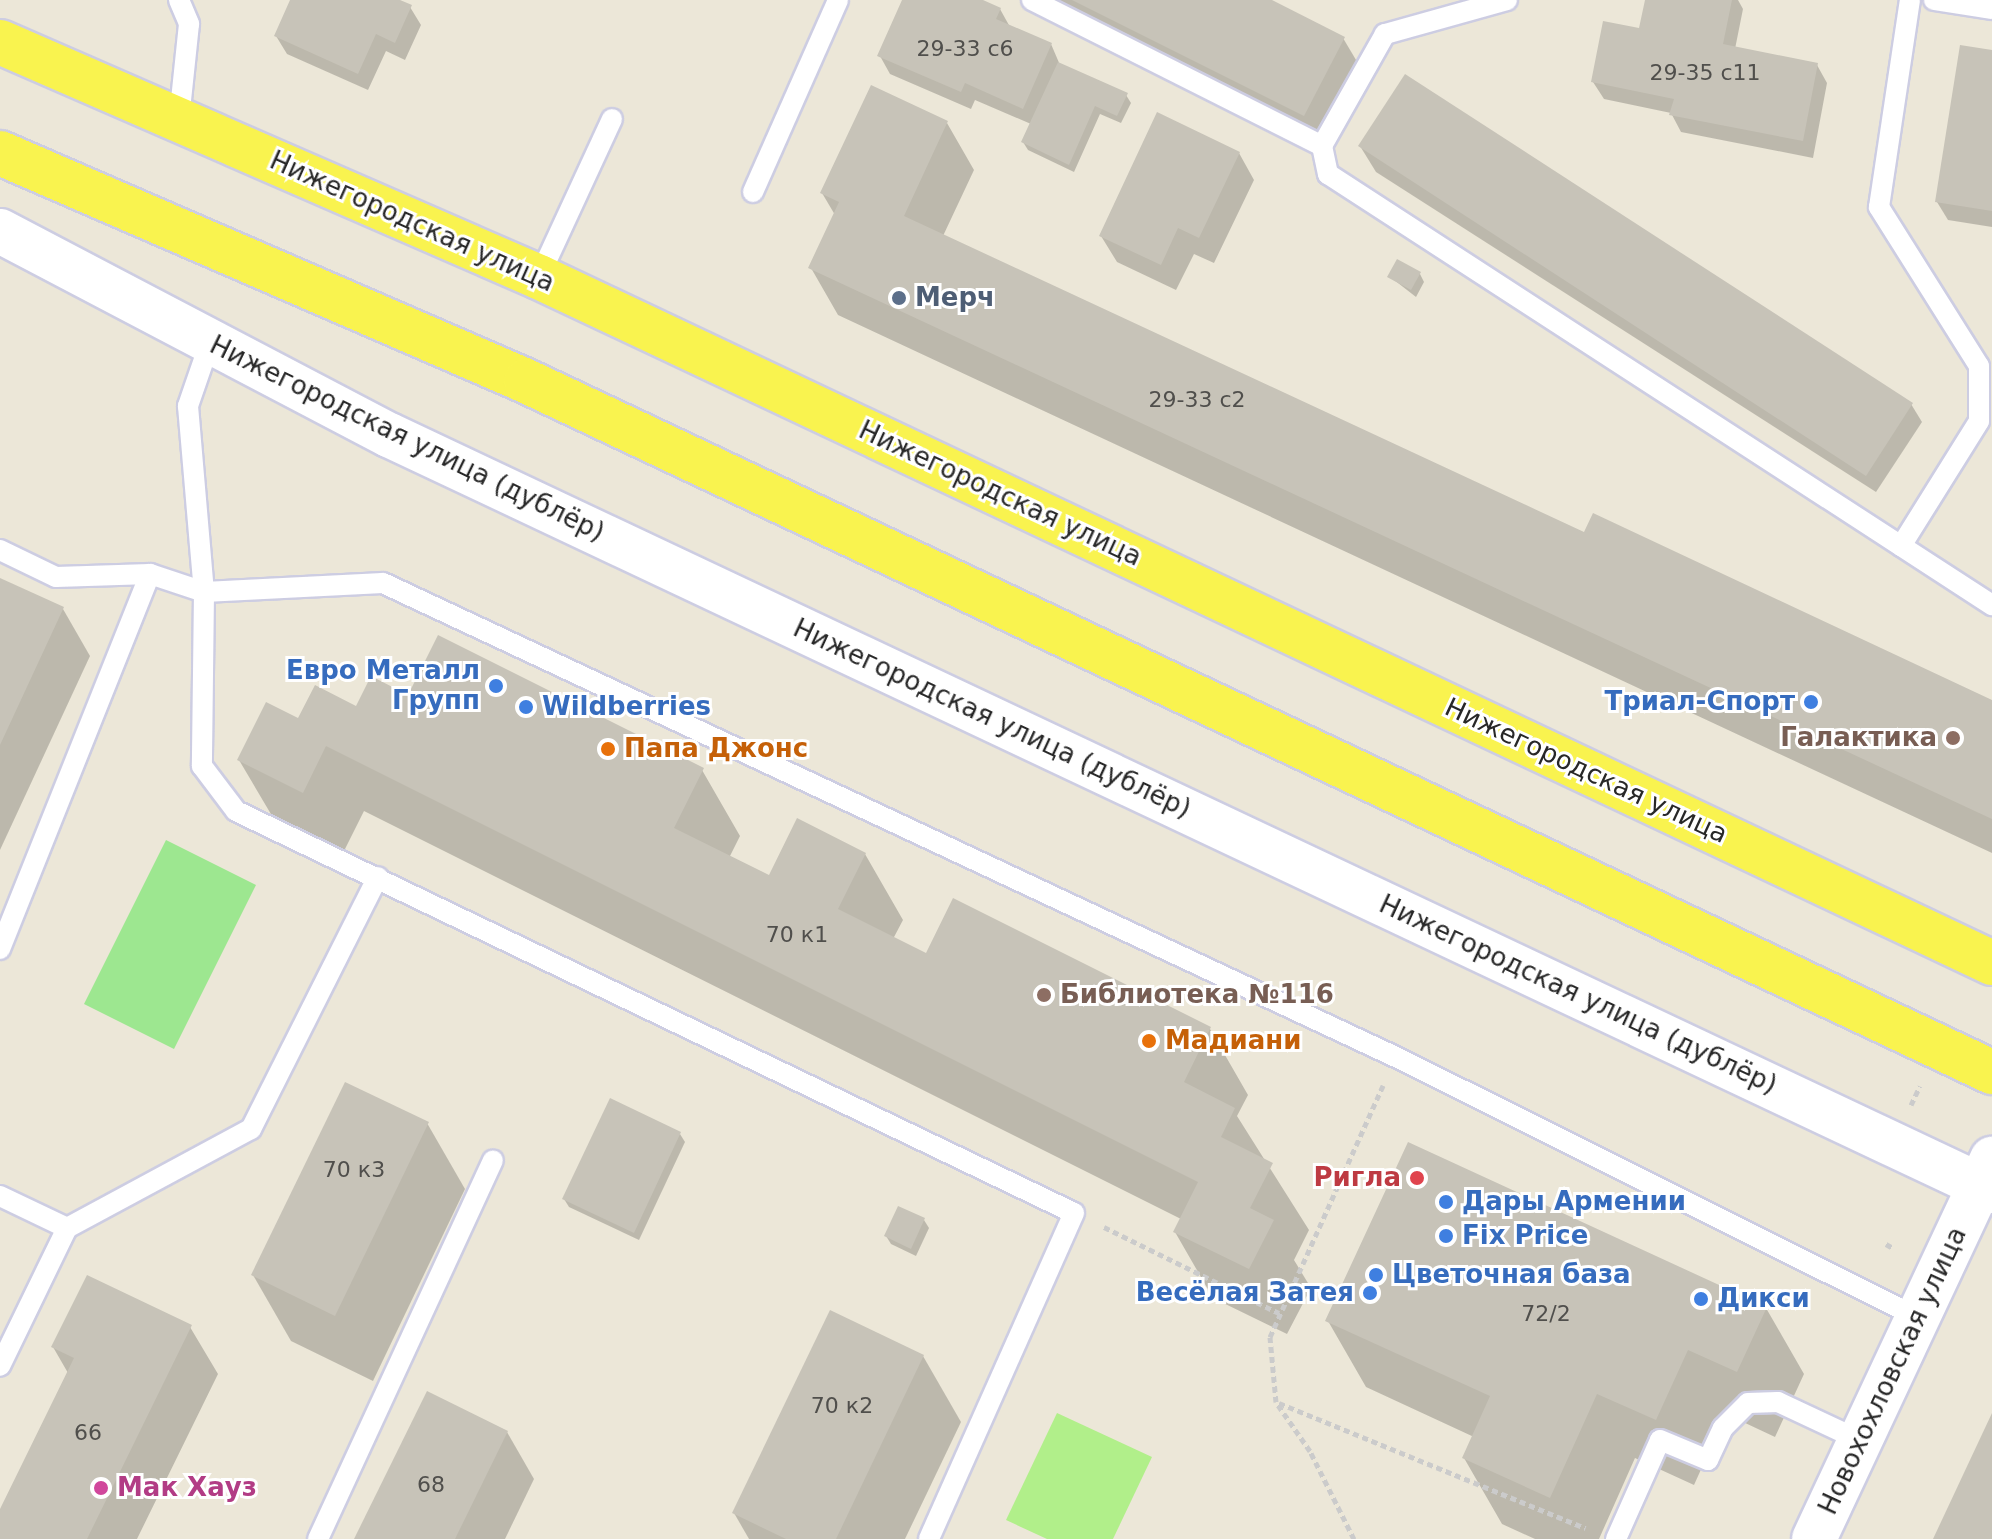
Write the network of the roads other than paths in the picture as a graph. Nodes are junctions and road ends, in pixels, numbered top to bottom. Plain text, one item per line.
1 (179, 0) edge
2 (838, 0) edge
3 (1032, 0) edge
4 (1507, 0) edge
5 (1910, 0) edge
6 (1934, 0) edge
7 (1992, 9) edge
8 (0, 42) edge
9 (179, 119) junction
10 (612, 119) dead end
11 (1322, 146) junction
12 (0, 153) edge
13 (753, 192) dead end
14 (0, 231) edge
15 (539, 277) junction
16 (210, 342) junction
17 (1901, 546) junction
18 (0, 550) edge
19 (150, 574) junction
20 (204, 592) junction
21 (1992, 605) edge
22 (378, 877) junction
23 (0, 949) edge
24 (1992, 963) edge
25 (1992, 1072) edge
26 (493, 1160) dead end
27 (1988, 1178) edge
28 (0, 1196) edge
29 (67, 1228) junction
30 (1919, 1318) junction
31 (0, 1366) edge
32 (1859, 1440) junction
33 (1607, 1536) edge
34 (318, 1539) edge
35 (929, 1539) edge
36 (1814, 1539) edge

1 - 9 lane
2 - 13 lane
3 - 11 lane
4 - 11 lane
5 - 17 lane
6 - 7 lane
8 - 9 main road, Нижегородская улица
9 - 15 main road, Нижегородская улица
10 - 15 lane
11 - 17 lane
12 - 25 main road
14 - 16 street, Нижегородская улица (дублёр)
15 - 24 main road, Нижегородская улица
16 - 20 lane
16 - 27 street, Нижегородская улица (дублёр)
17 - 21 lane
18 - 19 lane
19 - 20 lane
19 - 23 lane
20 - 22 lane
20 - 30 lane
22 - 29 lane
22 - 35 lane
26 - 34 lane
27 - 30 street, Новохохловская улица
28 - 29 lane
29 - 31 lane
30 - 32 street, Новохохловская улица
32 - 33 lane
32 - 36 street, Новохохловская улица

